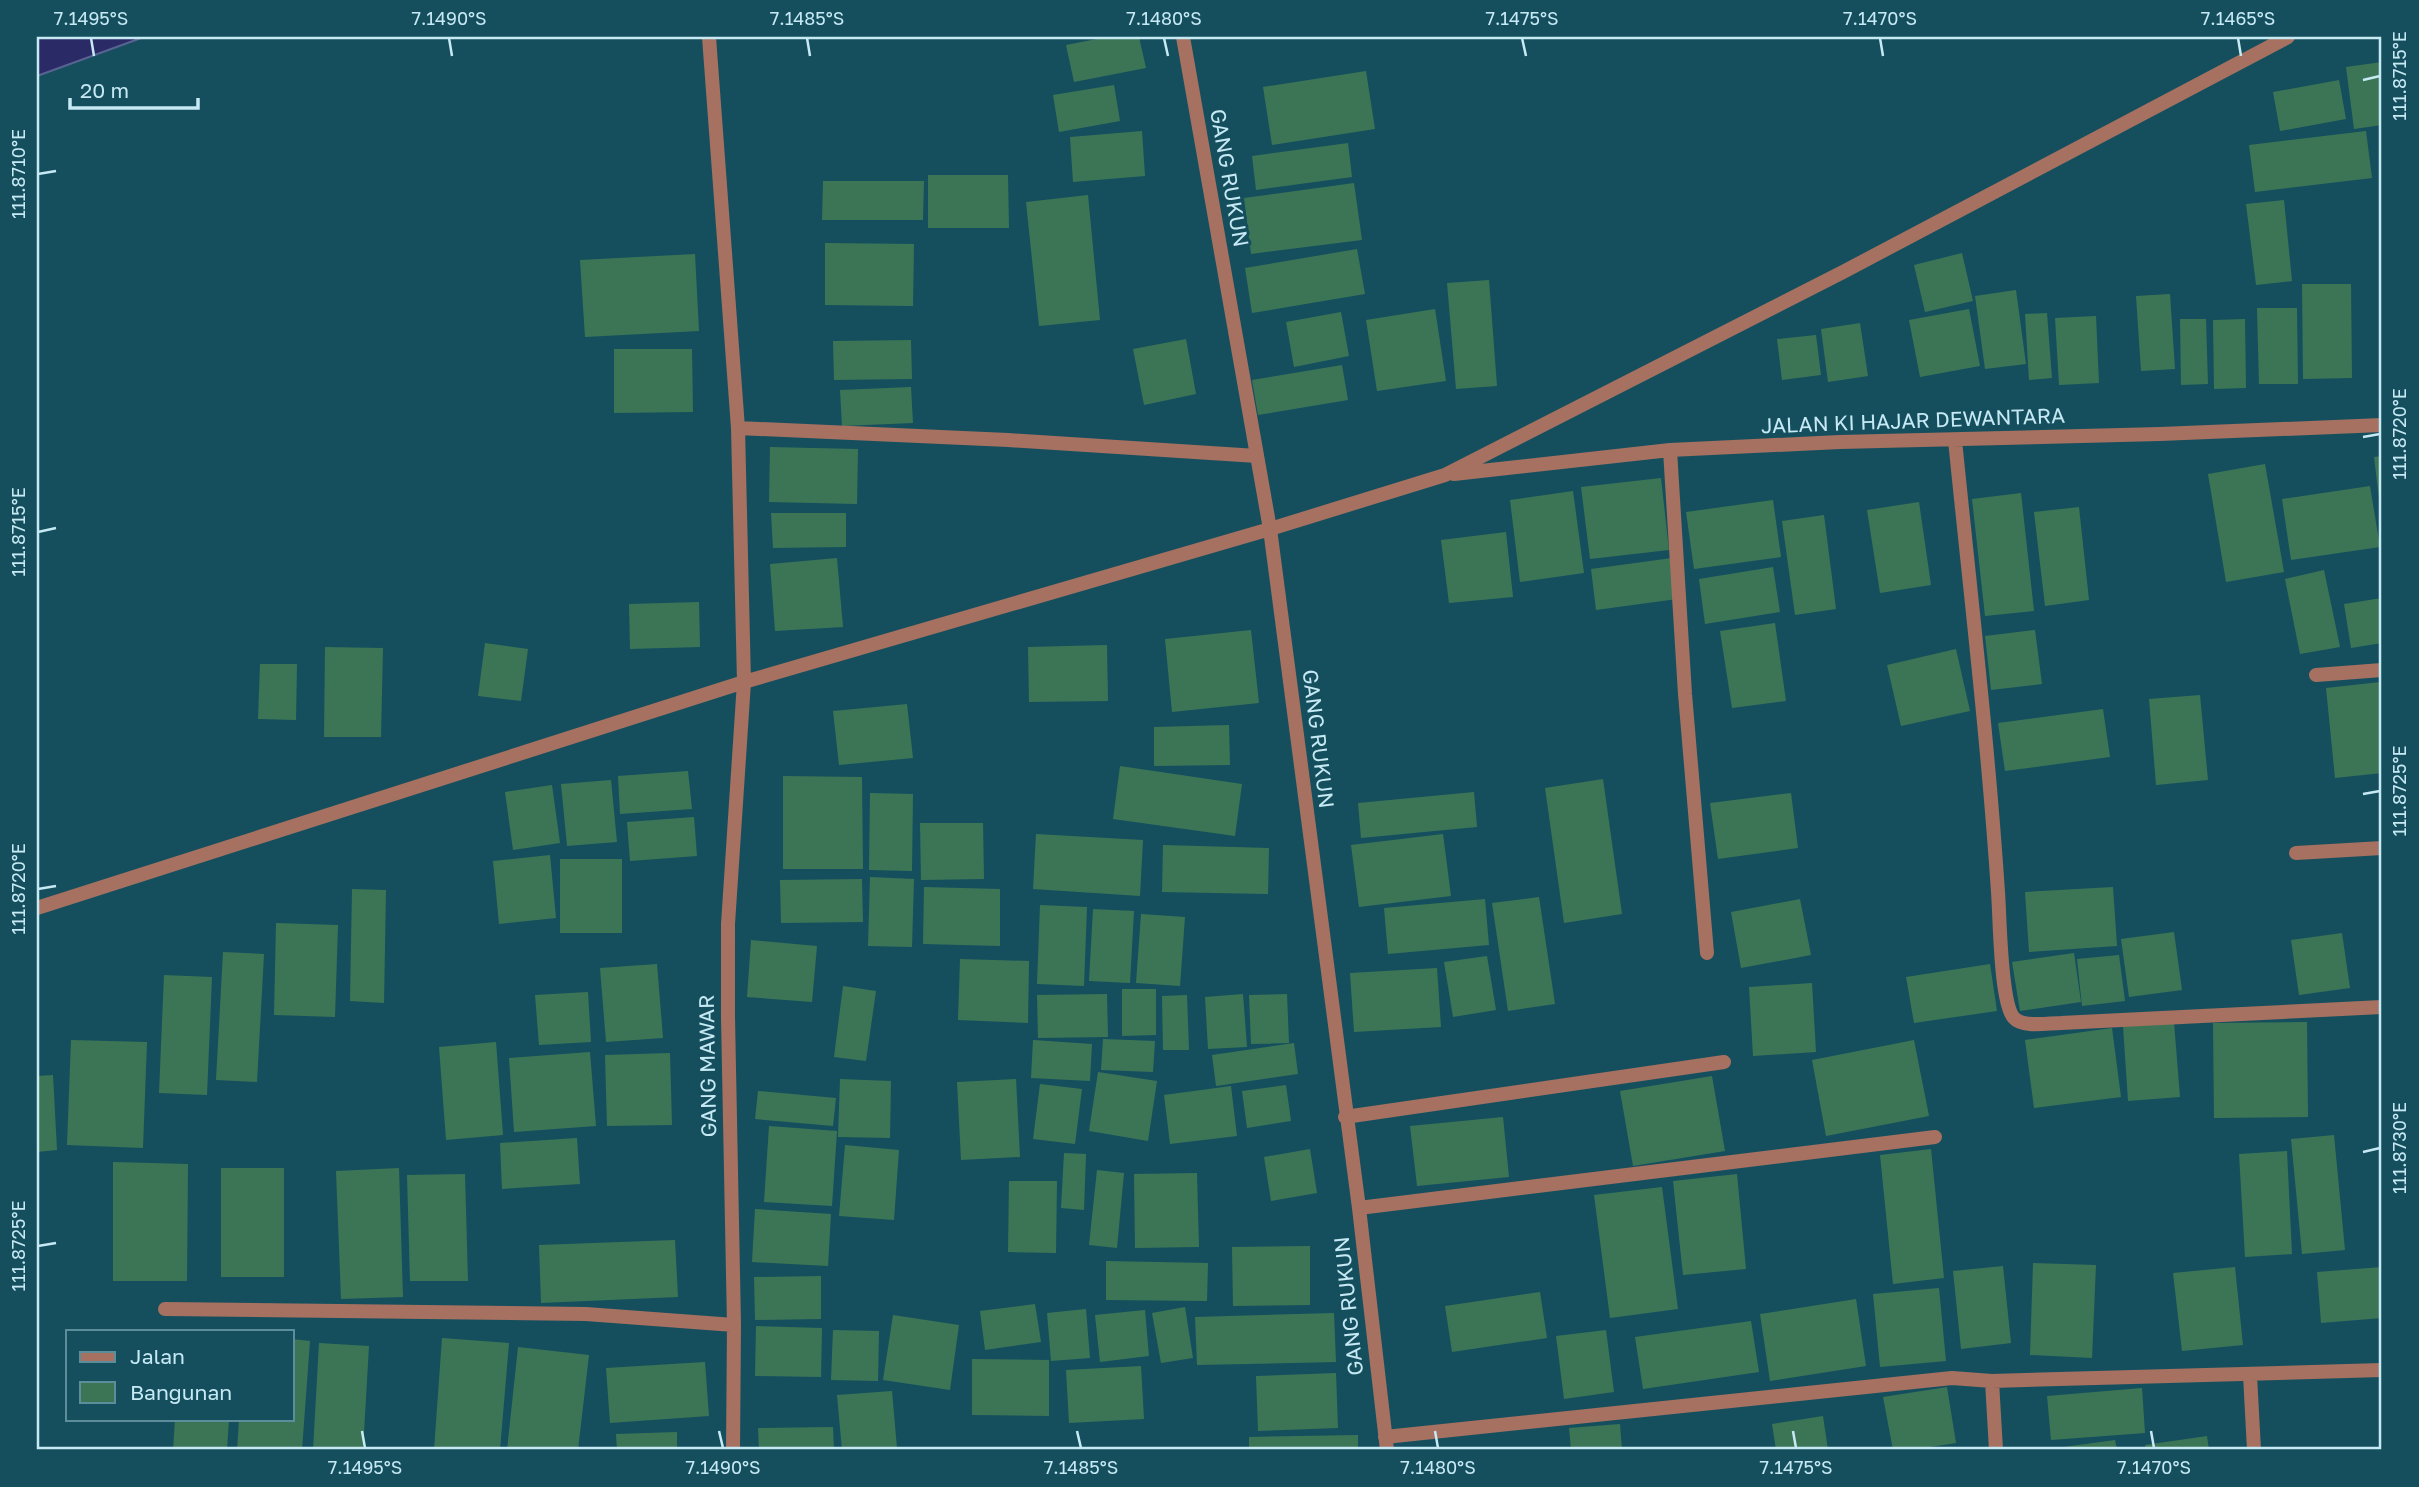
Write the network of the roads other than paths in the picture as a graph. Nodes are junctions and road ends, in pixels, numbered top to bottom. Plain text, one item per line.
1 (709, 37) edge
2 (1183, 37) edge
3 (2288, 37) edge
4 (2382, 425) edge
5 (738, 428) junction
6 (1955, 440) junction
7 (1670, 450) junction
8 (1257, 456) junction
9 (1445, 475) junction
10 (1270, 530) junction
11 (2382, 670) edge
12 (2316, 675) dead end
13 (744, 682) junction
14 (2382, 848) edge
15 (2296, 853) dead end
16 (37, 908) edge
17 (1707, 953) dead end
18 (2382, 1007) edge
19 (1724, 1062) dead end
20 (1345, 1117) junction
21 (1935, 1136) dead end
22 (1359, 1208) junction
23 (165, 1309) dead end
24 (734, 1325) junction
25 (2382, 1370) edge
26 (2250, 1375) junction
27 (1992, 1381) junction
28 (1386, 1444) edge
29 (733, 1450) edge
30 (1996, 1450) edge
31 (2254, 1450) edge

1 - 5 street, GANG MAWAR
2 - 8 street, GANG RUKUN
3 - 9 street
4 - 6 street, JALAN KI HAJAR DEWANTARA
5 - 8 street
5 - 13 street, GANG MAWAR
6 - 7 street, JALAN KI HAJAR DEWANTARA
6 - 18 street
7 - 9 street, JALAN KI HAJAR DEWANTARA
7 - 17 street
8 - 10 street, GANG RUKUN
9 - 10 street
10 - 13 street
10 - 20 street, GANG RUKUN
11 - 12 street
13 - 16 street
13 - 24 street, GANG MAWAR
14 - 15 street
19 - 20 street
20 - 22 street, GANG RUKUN
21 - 22 street
22 - 28 street, GANG RUKUN
23 - 24 street
24 - 29 street, GANG MAWAR
25 - 26 street
26 - 27 street
26 - 31 street
27 - 28 street
27 - 30 street

